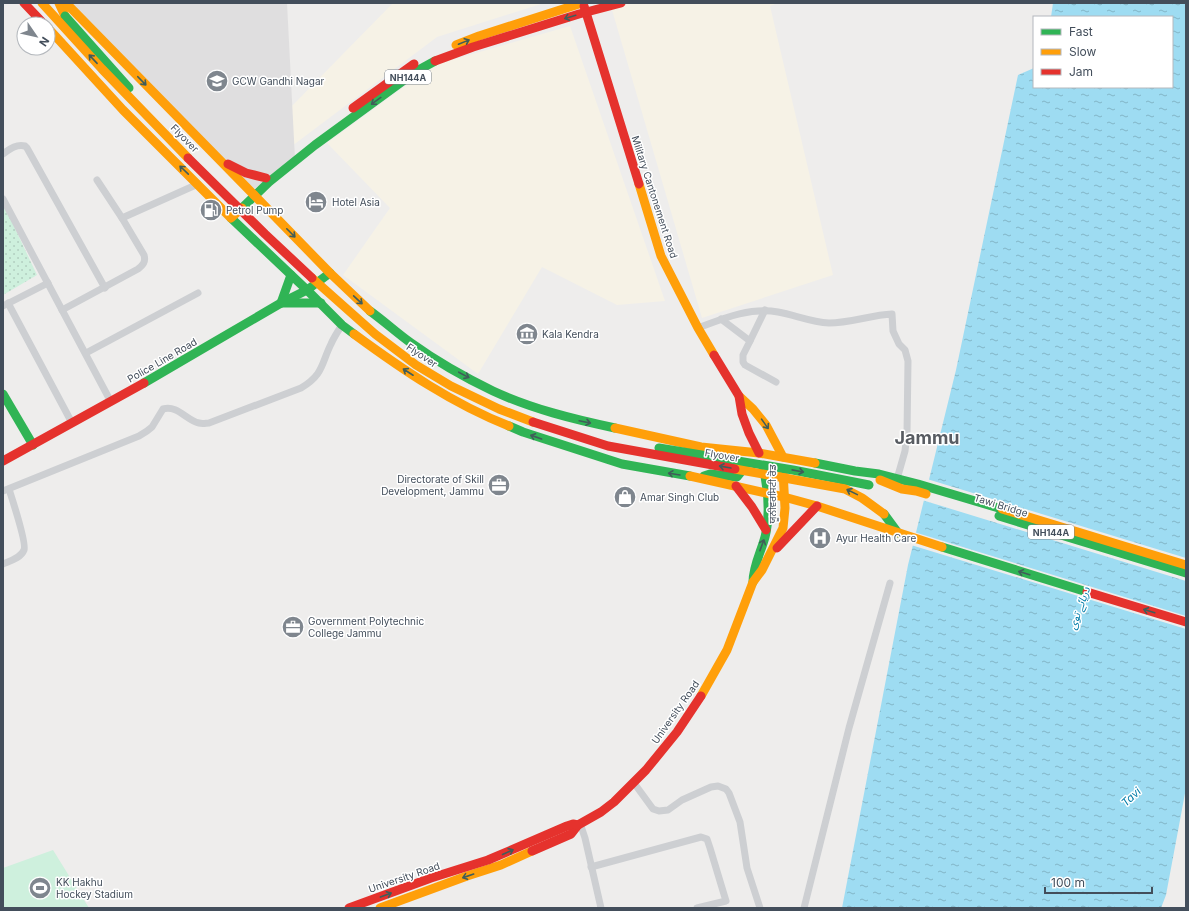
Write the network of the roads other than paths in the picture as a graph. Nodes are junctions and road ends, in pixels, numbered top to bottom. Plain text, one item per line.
1 (24, 3) edge
2 (42, 3) edge
3 (59, 3) edge
4 (66, 3) edge
5 (621, 3) edge
6 (583, 6) edge
7 (36, 16) edge
8 (56, 37) edge
9 (3, 154) edge
10 (218, 159) junction
11 (266, 178) junction
12 (97, 180) dead end
13 (198, 184) junction
14 (252, 194) junction
15 (3, 199) edge
16 (229, 215) junction
17 (122, 218) junction
18 (330, 273) junction
19 (291, 274) junction
20 (48, 283) junction
21 (104, 288) junction
22 (307, 290) junction
23 (198, 293) dead end
24 (281, 303) junction
25 (321, 303) junction
26 (5, 305) edge
27 (62, 310) junction
28 (765, 310) junction
29 (721, 319) junction
30 (342, 325) junction
31 (698, 328) junction
32 (750, 342) junction
33 (86, 353) junction
34 (776, 382) dead end
35 (739, 396) junction
36 (4, 397) edge
37 (111, 402) junction
38 (72, 423) junction
39 (33, 445) junction
40 (730, 450) junction
41 (759, 453) junction
42 (783, 457) junction
43 (3, 460) edge
44 (856, 471) junction
45 (701, 478) junction
46 (897, 479) junction
47 (736, 486) junction
48 (917, 487) junction
49 (902, 488) junction
50 (6, 490) edge
51 (767, 494) junction
52 (784, 496) junction
53 (817, 506) junction
54 (766, 530) junction
55 (902, 535) junction
56 (767, 560) junction
57 (3, 564) edge
58 (1186, 565) edge
59 (1186, 573) edge
60 (753, 582) junction
61 (890, 582) dead end
62 (1186, 622) edge
63 (634, 783) junction
64 (579, 824) junction
65 (591, 867) junction
66 (349, 908) edge
67 (380, 908) edge
68 (601, 908) edge
69 (697, 908) edge
70 (760, 908) edge
71 (804, 908) edge

1 - 7 main road
55 -> 2 main road, Flyover, bridge
3 -> 49 main road, Flyover, bridge
4 -> 10 main road
5 - 6 main road, NH144A
11 -> 6 main road, NH144A
6 -> 14 main road, NH144A
6 - 31 main road, Military Cantonement Road
13 -> 8 main road
9 - 21 street
10 - 11 main road
10 - 14 main road
11 - 14 main road, NH144A
12 - 17 street
13 - 16 main road
13 - 17 street
14 - 16 main road, NH144A
14 -> 18 main road
15 - 20 street
16 - 19 main road
17 - 21 street
18 - 22 main road, Police Line Road
18 -> 40 main road
19 - 22 main road
19 - 24 main road
20 - 26 street
20 - 27 street
21 - 27 street
22 - 24 main road, Police Line Road
22 - 25 main road
23 - 33 street
24 - 25 main road
24 - 37 main road, Police Line Road
25 - 30 main road
26 - 38 street
27 - 33 street
28 - 29 street
28 - 32 street
28 - 46 street
29 - 31 street
29 - 32 street
45 -> 30 main road
30 - 50 street
31 - 35 main road, Military Cantonement Road
32 - 34 street
33 - 37 street
35 - 41 main road, Military Cantonement Road
35 -> 42 main road
36 - 39 main road
37 - 38 main road, Police Line Road
38 - 39 main road, Police Line Road
39 - 43 main road, Police Line Road
40 - 41 main road
40 - 45 main road
41 - 42 main road
41 - 51 main road, ਯੂਨੀਵਰਸਿਟੀ ਰੋਡ
42 - 44 main road
42 - 52 main road, ਯੂਨੀਵਰਸਿਟੀ ਰੋਡ
44 - 46 main road
44 - 49 main road, Tawi Bridge
45 - 47 main road
46 - 48 main road
47 - 51 main road
47 - 54 main road
48 - 49 main road, Tawi Bridge
48 - 58 main road
48 - 59 main road, Tawi Bridge / NH144A
50 - 57 street
51 - 52 main road
51 - 54 main road, ਯੂਨੀਵਰਸਿਟੀ ਰੋਡ
52 - 53 main road
52 - 56 main road, ਯੂਨੀਵਰਸਿਟੀ ਰੋਡ
53 - 55 main road
53 - 56 main road
60 -> 54 main road, ਯੂਨੀਵਰਸਿਟੀ ਰੋਡ
62 -> 55 main road
56 - 60 main road, ਯੂਨੀਵਰਸਿਟੀ ਰੋਡ
60 - 63 main road, University Road
61 - 71 street
63 - 64 main road, University Road
63 - 70 street
64 - 65 street
66 -> 64 main road, University Road
64 -> 67 main road, University Road
65 - 68 street
65 - 69 street

